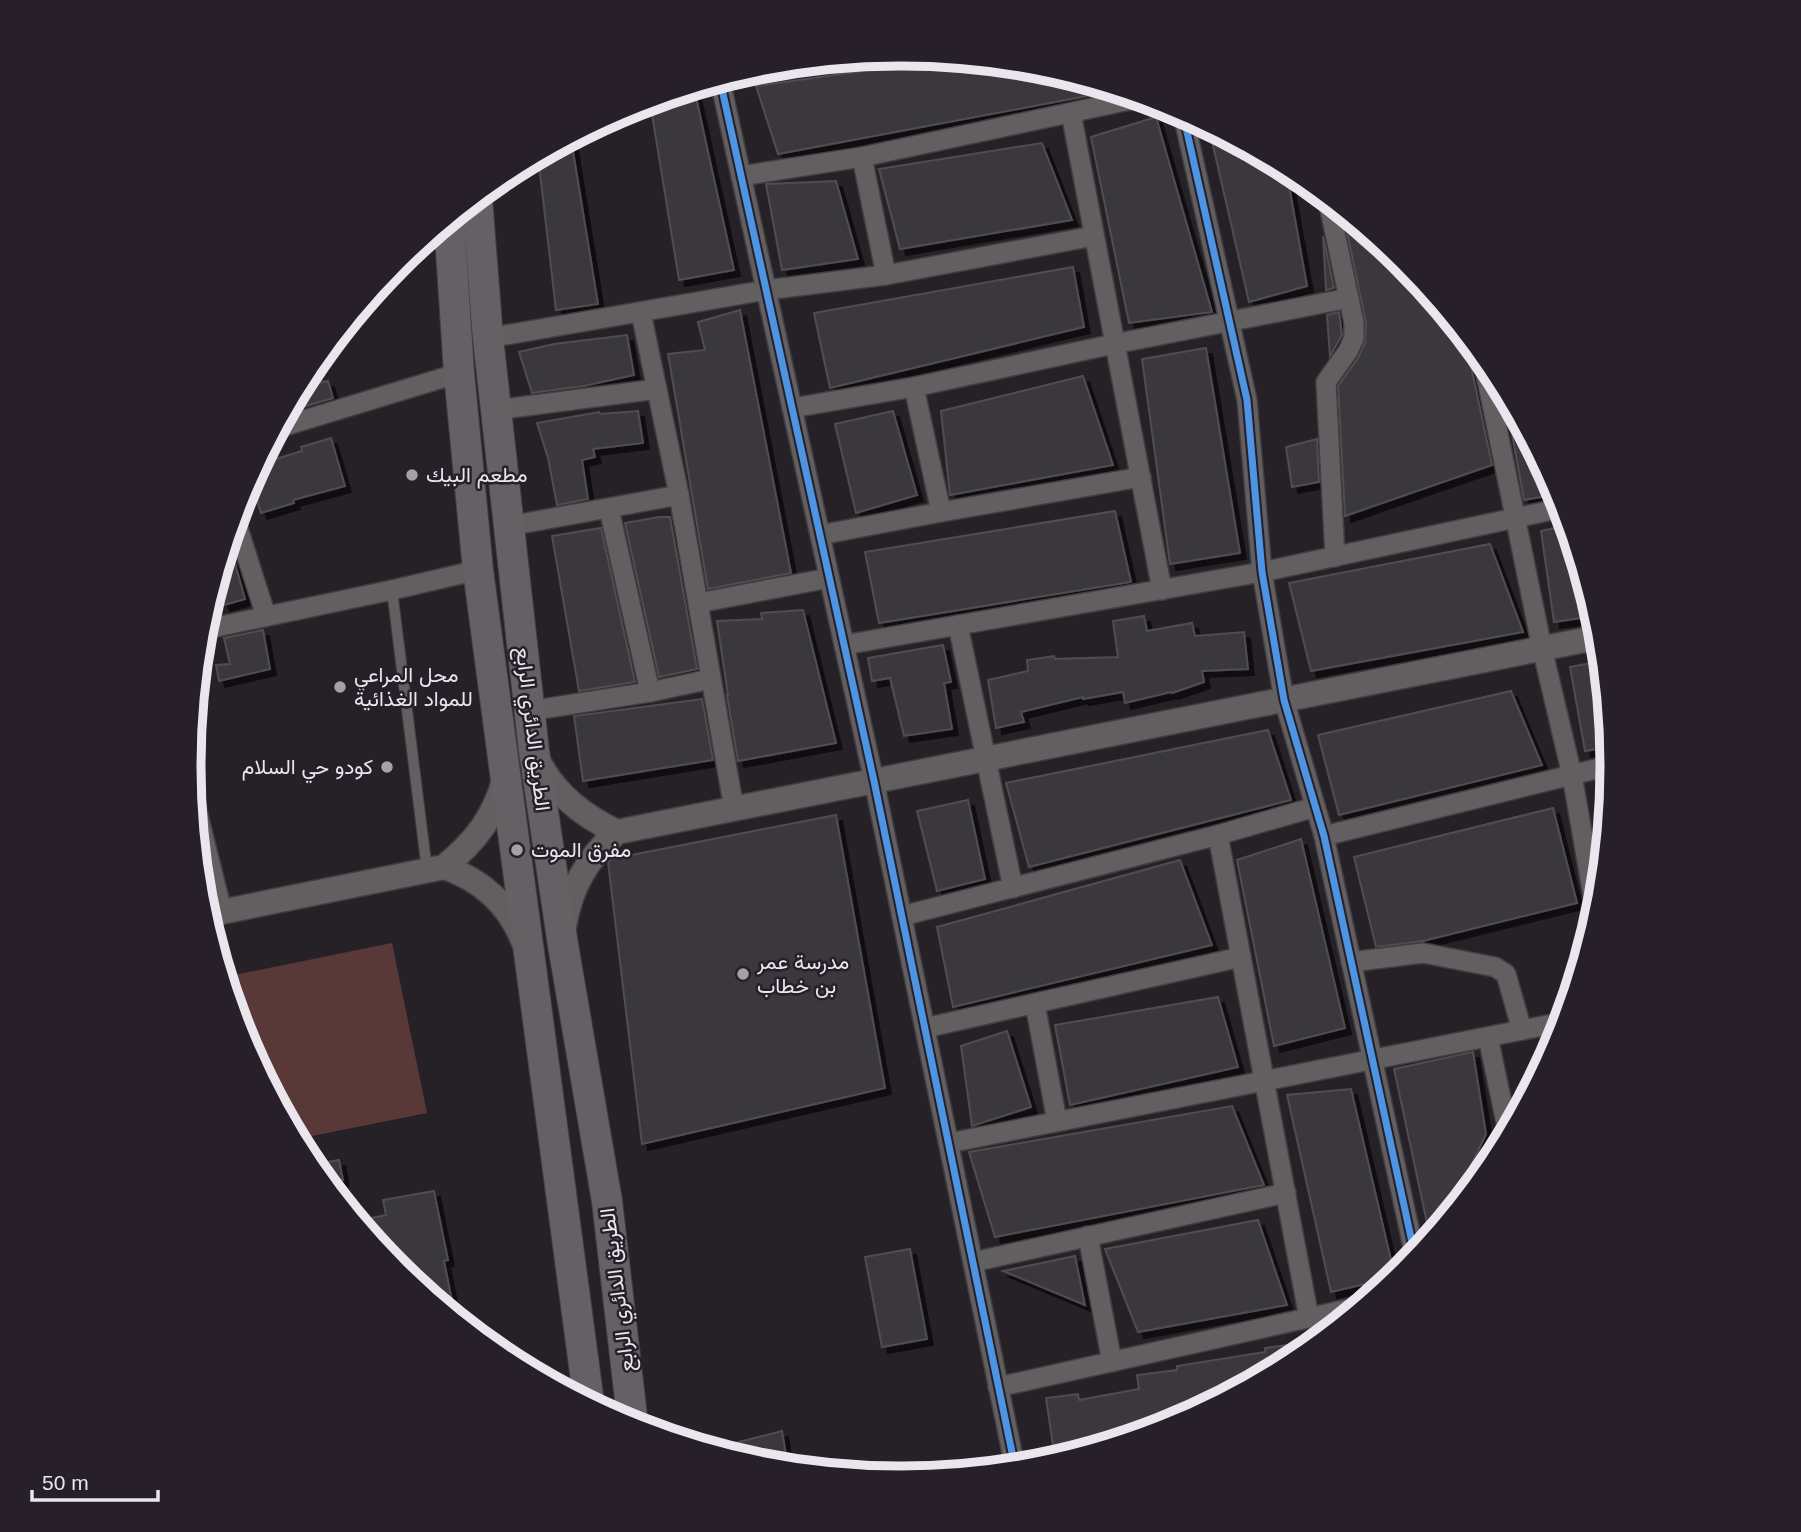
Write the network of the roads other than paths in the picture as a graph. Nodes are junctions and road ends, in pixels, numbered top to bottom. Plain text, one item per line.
1 (722, 89) edge
2 (1120, 102) edge
3 (1071, 113) junction
4 (1186, 128) edge
5 (862, 157) junction
6 (741, 176) junction
7 (478, 209) edge
8 (1331, 215) edge
9 (450, 231) edge
10 (1094, 236) junction
11 (886, 275) junction
12 (766, 290) junction
13 (1349, 298) junction
14 (641, 313) junction
15 (1229, 322) junction
16 (488, 338) junction
17 (1114, 344) junction
18 (459, 373) junction
19 (914, 387) junction
20 (657, 388) junction
21 (1489, 388) edge
22 (792, 408) junction
23 (496, 410) junction
24 (291, 424) edge
25 (1141, 477) junction
26 (679, 495) junction
27 (609, 509) junction
28 (1552, 510) edge
29 (941, 512) junction
30 (1516, 519) junction
31 (509, 526) junction
32 (240, 535) edge
33 (820, 535) junction
34 (1335, 557) junction
35 (478, 570) junction
36 (1262, 572) junction
37 (830, 578) junction
38 (392, 590) junction
39 (1162, 590) junction
40 (698, 603) junction
41 (266, 616) junction
42 (958, 625) junction
43 (215, 627) edge
44 (1588, 639) edge
45 (844, 645) junction
46 (1542, 648) junction
47 (711, 679) junction
48 (650, 692) junction
49 (1284, 700) junction
50 (529, 711) junction
51 (534, 751) junction
52 (987, 758) junction
53 (1600, 768) edge
54 (506, 774) junction
55 (1572, 775) junction
56 (874, 781) junction
57 (1315, 807) junction
58 (734, 808) junction
59 (617, 832) junction
60 (1218, 835) junction
61 (1325, 836) junction
62 (436, 868) junction
63 (1590, 880) edge
64 (1013, 888) junction
65 (217, 912) edge
66 (902, 916) junction
67 (563, 945) junction
68 (528, 953) junction
69 (1241, 957) junction
70 (1352, 962) junction
71 (1035, 1004) junction
72 (1551, 1024) edge
73 (925, 1028) junction
74 (1522, 1030) junction
75 (1488, 1037) junction
76 (1372, 1059) junction
77 (1265, 1081) junction
78 (1505, 1118) edge
79 (1057, 1121) junction
80 (948, 1143) junction
81 (1286, 1193) junction
82 (1088, 1236) junction
83 (1412, 1242) edge
84 (973, 1262) junction
85 (1338, 1311) edge
86 (1309, 1318) junction
87 (1112, 1362) junction
88 (998, 1387) junction
89 (588, 1391) edge
90 (631, 1411) edge
91 (1013, 1456) edge

1 - 6 street
2 - 3 street
3 - 5 street
3 - 10 street
4 - 15 street
5 - 6 street
5 - 11 street
6 - 12 street
7 - 16 main road, الطريق الدائري الرابع
8 - 13 street
9 - 18 main road, الطريق الدائري الرابع
10 - 11 street
10 - 17 street
11 - 12 street
12 - 14 street
12 - 22 street
13 - 15 street
13 - 34 street
14 - 16 street
14 - 20 street
15 - 17 street
15 - 36 street
16 - 23 main road, الطريق الدائري الرابع
17 - 19 street
17 - 25 street
18 - 24 street
18 - 35 main road, الطريق الدائري الرابع
19 - 22 street
19 - 29 street
20 - 23 street
20 - 26 street
21 - 30 street
22 - 33 street
23 - 31 main road, الطريق الدائري الرابع
25 - 29 street
25 - 39 street
26 - 27 street
26 - 40 street
27 - 31 street
27 - 48 street
28 - 30 street
29 - 33 street
30 - 34 street
30 - 46 street
31 - 50 main road, الطريق الدائري الرابع
32 - 41 street
33 - 37 street
34 - 36 street
35 - 38 street
35 - 54 main road, الطريق الدائري الرابع
36 - 39 street
36 - 49 street
37 - 40 street
37 - 45 street
38 - 41 street
38 - 62 lane
39 - 42 street
40 - 47 street
41 - 43 street
42 - 45 street
42 - 52 street
44 - 46 street
45 - 56 street
46 - 49 street
46 - 55 street
47 - 48 street
47 - 58 street
48 - 50 street
49 - 52 street
49 - 57 street
50 - 51 main road, الطريق الدائري الرابع
51 - 59 street
51 - 67 main road, الطريق الدائري الرابع
52 - 56 street
52 - 64 street
53 - 55 street
54 - 62 street
54 - 68 main road, الطريق الدائري الرابع
55 - 61 street
55 - 63 street
56 - 58 street
56 - 66 street
57 - 60 street
57 - 61 street
58 - 59 street
59 - 67 street
60 - 64 street
60 - 69 street
61 - 70 street
62 - 65 street
62 - 68 street
64 - 66 street
66 - 73 street
67 - 90 main road, الطريق الدائري الرابع
68 - 89 main road, الطريق الدائري الرابع
69 - 71 street
69 - 77 street
70 - 74 street
70 - 76 street
71 - 73 street
71 - 79 street
72 - 74 street
73 - 80 street
74 - 75 street
75 - 76 street
75 - 78 street
76 - 77 street
76 - 83 street
77 - 79 street
77 - 81 street
79 - 80 street
80 - 84 street
81 - 82 street
81 - 86 street
82 - 84 street
82 - 87 street
84 - 88 street
85 - 86 street
86 - 87 street
87 - 88 street
88 - 91 street

